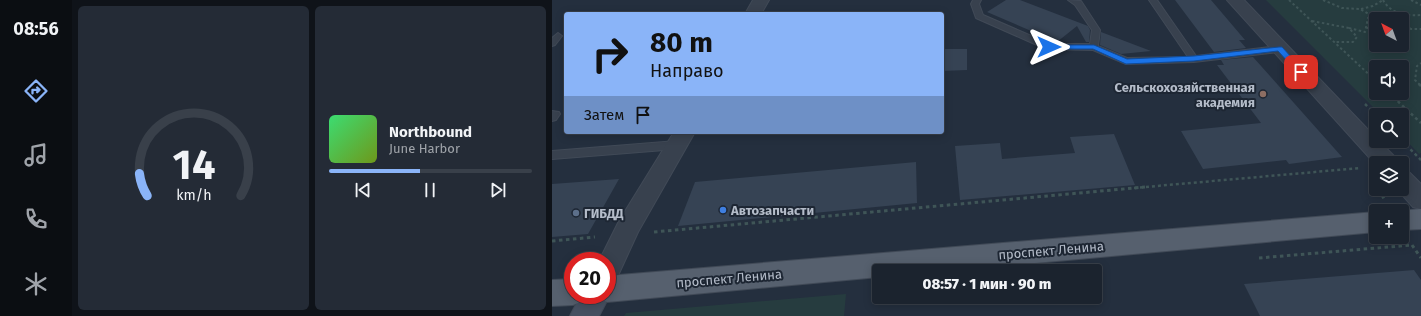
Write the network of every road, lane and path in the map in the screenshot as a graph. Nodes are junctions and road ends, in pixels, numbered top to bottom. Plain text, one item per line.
1 (761, 0) edge
2 (977, 0) edge
3 (1072, 0) edge
4 (1153, 0) edge
5 (1235, 0) edge
6 (1289, 0) edge
7 (1323, 0) edge
8 (1383, 0) edge
9 (1411, 0) edge
10 (1421, 5) edge
11 (1360, 9) junction
12 (754, 12) edge
13 (1369, 14) edge
14 (1421, 15) edge
15 (1369, 18) edge
16 (1311, 21) junction
17 (1366, 27) junction
18 (1349, 28) junction
19 (1369, 29) edge
20 (1411, 29) edge
21 (1421, 29) edge
22 (1334, 42) junction
23 (1094, 47) junction
24 (1279, 49) junction
25 (1194, 59) junction
26 (1421, 63) edge
27 (1369, 74) edge
28 (1421, 86) edge
29 (1396, 100) edge
30 (552, 114) edge
31 (552, 118) edge
32 (1421, 123) edge
33 (681, 139) edge
34 (1409, 148) edge
35 (552, 155) edge
36 (1380, 156) edge
37 (1421, 160) edge
38 (1362, 168) dead end
39 (1409, 187) edge
40 (1421, 200) edge
41 (1421, 219) edge
42 (1409, 220) edge
43 (1369, 223) edge
44 (625, 234) junction
45 (552, 242) edge
46 (616, 253) edge
47 (616, 288) edge
48 (564, 292) edge
49 (552, 293) edge
50 (591, 304) edge
51 (584, 316) edge

1 - 12 street
2 - 23 lane
3 - 23 lane
4 - 25 lane
5 - 24 street
6 - 16 path
7 - 11 path
8 - 11 path
8 - 14 path
9 - 10 path
11 - 13 path
15 - 17 path
16 - 18 path
16 - 22 path
17 - 18 path
17 - 19 path
18 - 22 path
20 - 21 path
22 - 27 path
23 - 25 lane
24 - 25 lane
24 - 36 street
26 - 28 path
29 - 32 path
30 - 31 lane
33 - 35 lane
33 - 44 street
34 - 37 path
38 - 44 path
39 - 40 street
41 - 42 main road
43 - 47 main road, проспект Ленина
44 - 45 path
44 - 46 street
48 - 49 main road
50 - 51 street

